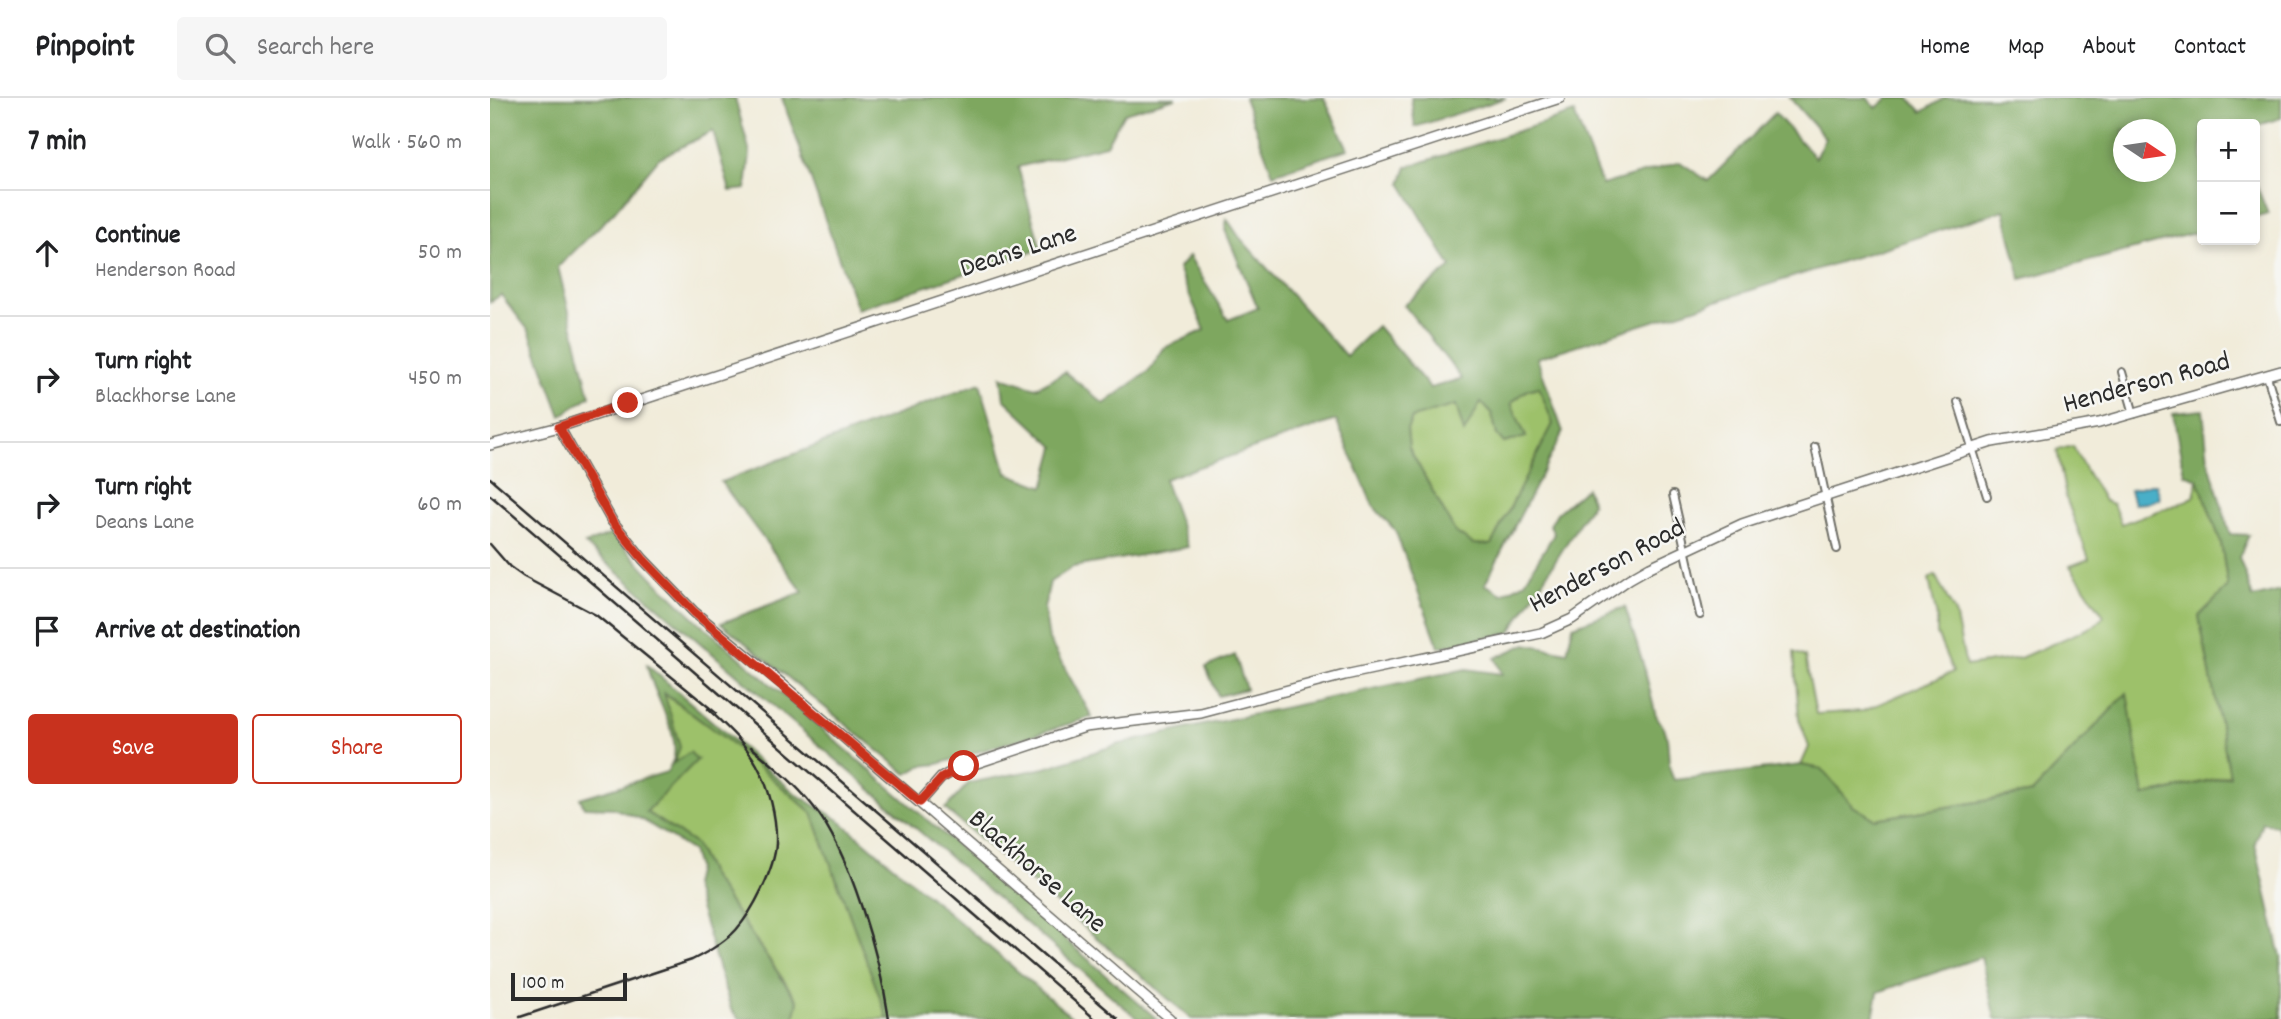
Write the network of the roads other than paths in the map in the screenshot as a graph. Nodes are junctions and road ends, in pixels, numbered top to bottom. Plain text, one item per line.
1 (1560, 98) edge
2 (2281, 371) edge
3 (2122, 372) dead end
4 (2267, 376) junction
5 (1958, 402) dead end
6 (2134, 414) junction
7 (2281, 422) edge
8 (559, 427) junction
9 (490, 445) edge
10 (1815, 447) dead end
11 (1973, 447) junction
12 (1673, 495) dead end
13 (1826, 495) junction
14 (1987, 496) dead end
15 (1837, 549) dead end
16 (1685, 550) junction
17 (1700, 615) dead end
18 (920, 802) junction
19 (1170, 1019) edge

1 - 8 street, Deans Lane
2 - 4 street, Henderson Road
3 - 6 street
4 - 6 street, Henderson Road
4 - 7 street
5 - 11 street
6 - 11 street, Henderson Road
8 - 9 street, Deans Lane
8 - 18 street, Blackhorse Lane
10 - 13 street
11 - 13 street, Henderson Road
11 - 14 street
12 - 16 street
13 - 15 street
13 - 16 street, Henderson Road
16 - 17 street
16 - 18 street, Henderson Road
18 - 19 street, Blackhorse Lane

